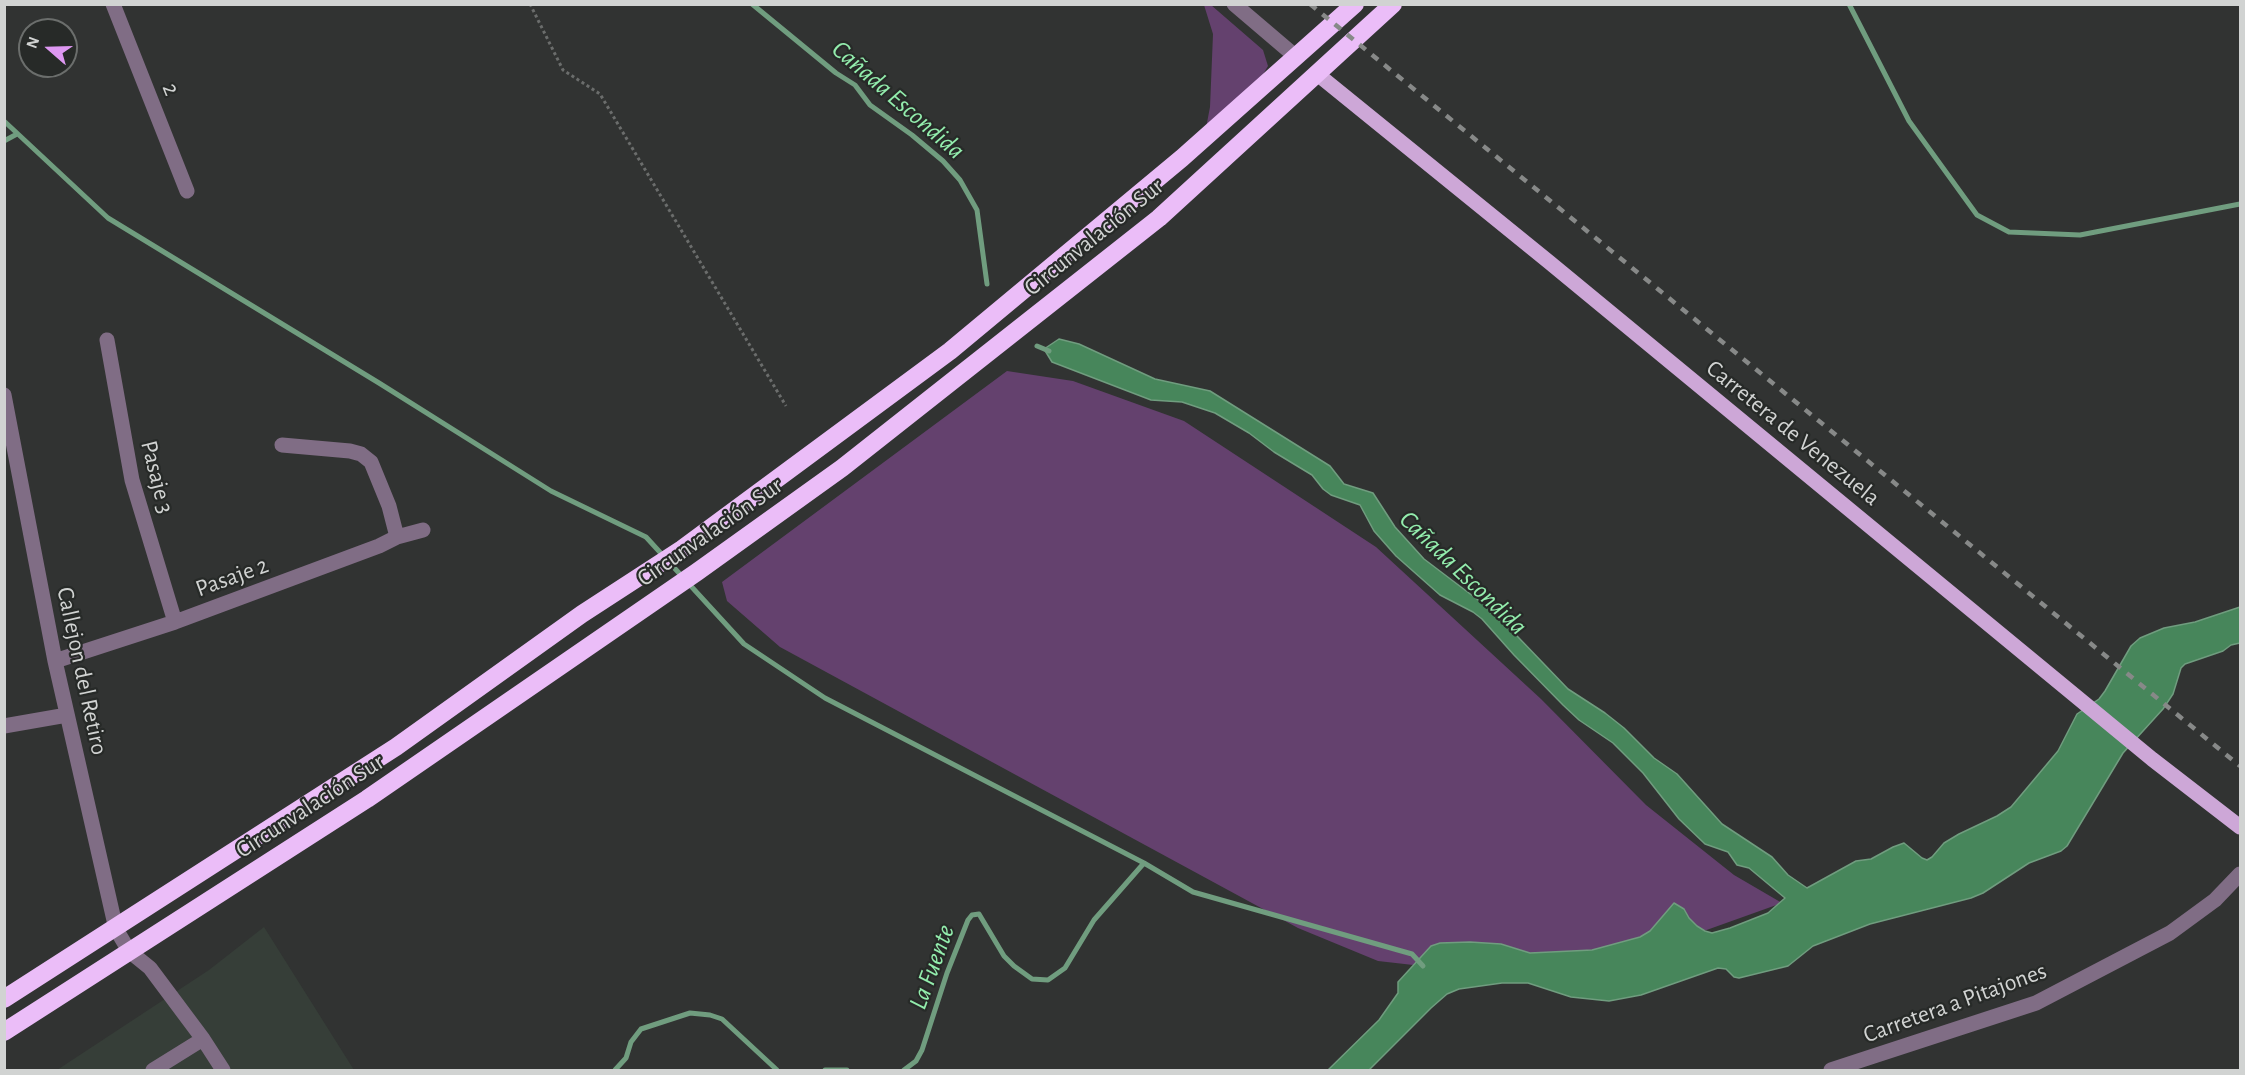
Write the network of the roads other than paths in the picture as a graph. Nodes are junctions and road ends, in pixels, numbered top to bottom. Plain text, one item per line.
1 (113, 4) edge
2 (1234, 4) edge
3 (1355, 4) edge
4 (1394, 4) edge
5 (1295, 56) junction
6 (1316, 73) junction
7 (187, 191) dead end
8 (107, 340) dead end
9 (4, 395) edge
10 (7, 431) edge
11 (282, 445) dead end
12 (423, 530) dead end
13 (397, 537) junction
14 (175, 622) junction
15 (55, 661) junction
16 (67, 715) junction
17 (4, 726) edge
18 (2241, 827) edge
19 (2241, 874) edge
20 (116, 929) junction
21 (129, 951) junction
22 (4, 999) edge
23 (4, 1032) edge
24 (203, 1039) junction
25 (153, 1071) edge
26 (223, 1071) edge
27 (1831, 1071) edge

1 - 7 street, 2
2 - 5 street
3 - 5 highway, Circunvalación Sur
4 - 6 highway, Circunvalación Sur
5 - 6 highway
5 - 20 highway, Circunvalación Sur
6 - 18 main road, Carretera de Venezuela
6 - 21 highway, Circunvalación Sur
8 - 14 street, Pasaje 3
9 - 10 street, Callejon del Retiro
10 - 15 street, Callejon del Retiro
11 - 13 street
12 - 13 street, Pasaje 2
13 - 14 street, Pasaje 2
14 - 15 street, Pasaje 2
15 - 16 street, Callejon del Retiro
16 - 17 street
16 - 20 street, Callejon del Retiro
19 - 27 street, Carretera a Pitajones
20 - 21 street, Callejon del Retiro
20 - 22 highway, Circunvalación Sur
21 - 23 highway, Circunvalación Sur
21 - 24 street, Callejon del Retiro
24 - 25 street
24 - 26 street, Callejon del Retiro

